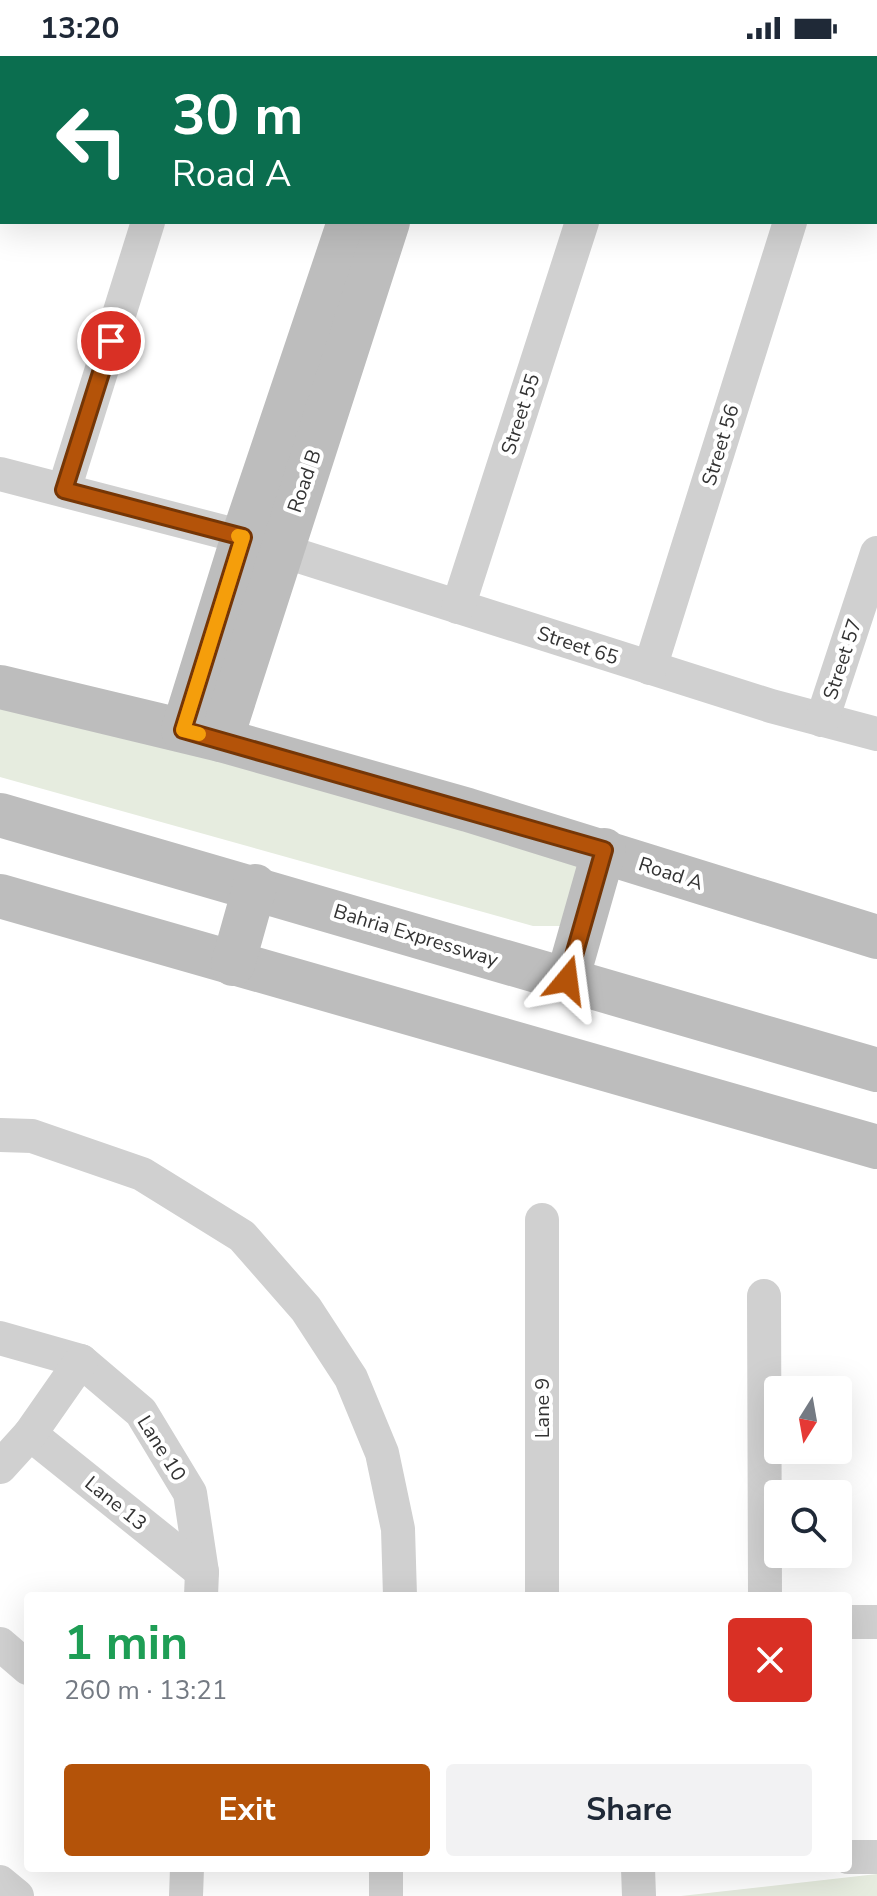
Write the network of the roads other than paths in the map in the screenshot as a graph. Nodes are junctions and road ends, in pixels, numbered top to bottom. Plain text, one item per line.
1 (147, 224) edge
2 (348, 224) edge
3 (387, 224) edge
4 (581, 224) edge
5 (789, 224) edge
6 (0, 474) edge
7 (64, 490) junction
8 (261, 544) junction
9 (877, 553) edge
10 (458, 607) junction
11 (650, 668) junction
12 (0, 687) edge
13 (822, 720) junction
14 (877, 734) edge
15 (202, 735) junction
16 (0, 815) edge
17 (604, 850) junction
18 (255, 886) junction
19 (0, 896) edge
20 (877, 937) edge
21 (233, 964) junction
22 (567, 980) junction
23 (877, 1070) edge
24 (0, 1135) edge
25 (877, 1147) edge
26 (542, 1220) dead end
27 (764, 1296) dead end
28 (0, 1338) edge
29 (81, 1361) junction
30 (30, 1434) junction
31 (0, 1467) edge
32 (201, 1584) edge
33 (400, 1592) edge
34 (542, 1592) edge
35 (765, 1592) edge
36 (852, 1622) edge
37 (877, 1622) edge
38 (0, 1644) edge
39 (24, 1665) edge
40 (852, 1857) edge
41 (877, 1857) edge
42 (187, 1872) edge
43 (386, 1872) edge
44 (638, 1872) edge
45 (0, 1882) edge
46 (17, 1896) edge
47 (186, 1896) edge
48 (386, 1896) edge
49 (639, 1896) edge

1 - 7 street
2 - 8 main road, Road B
3 - 8 main road, Road B
4 - 10 street, Street 55
5 - 11 street, Street 56
6 - 7 street, Street 65
7 - 8 street, Street 65
8 - 10 street, Street 65
8 - 15 main road, Road B
9 - 13 street, Street 57
10 - 11 street, Street 65
11 - 13 street, Street 65
12 - 15 main road, Road A
13 - 14 street, Street 65
15 - 17 main road, Road A
16 - 18 main road, Bahria Expressway
17 - 20 main road, Road A
17 - 22 main road
18 - 21 main road
18 - 22 main road, Bahria Expressway
19 - 21 main road
21 - 25 main road
22 - 23 main road, Bahria Expressway
24 - 33 street
26 - 34 street, Lane 9
27 - 35 street
28 - 29 street, Lane 10
29 - 30 street
29 - 32 street, Lane 10
30 - 31 street
30 - 32 street, Lane 13
36 - 37 street
38 - 39 street
40 - 41 street
42 - 47 street
43 - 48 street
44 - 49 street
45 - 46 street

